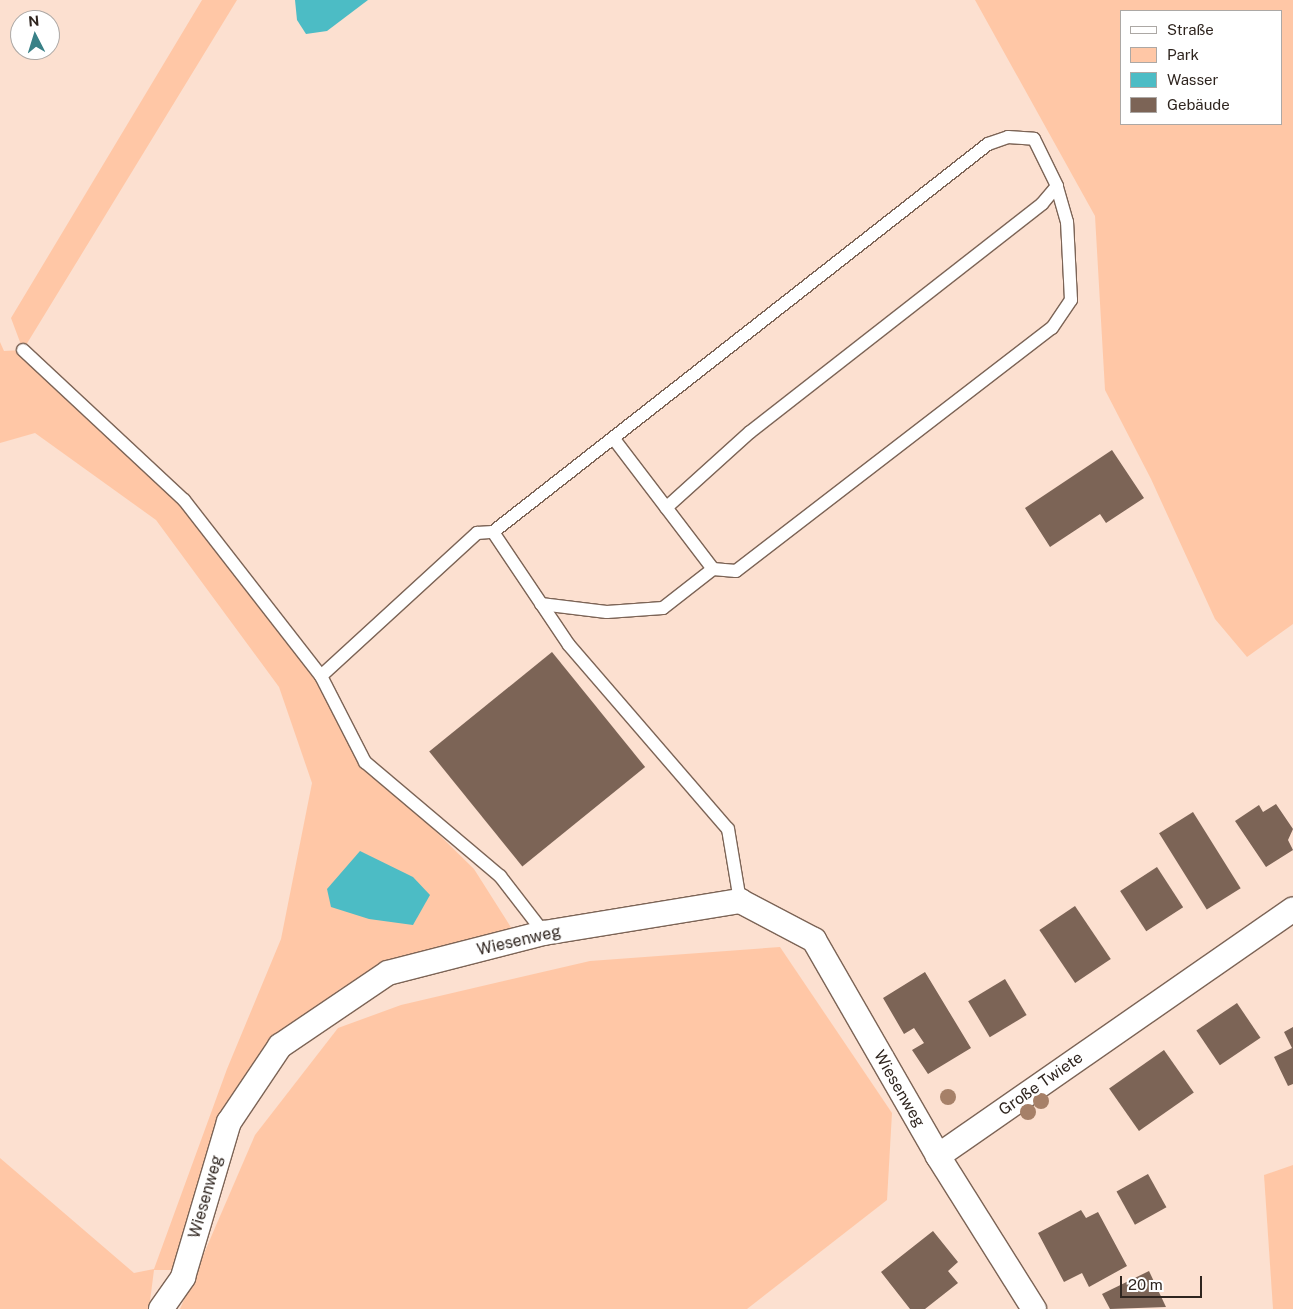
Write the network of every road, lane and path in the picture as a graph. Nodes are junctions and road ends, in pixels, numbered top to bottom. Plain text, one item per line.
1 (1057, 186) junction
2 (23, 350) dead end
3 (614, 439) junction
4 (666, 508) junction
5 (493, 532) junction
6 (712, 569) junction
7 (541, 604) junction
8 (321, 676) junction
9 (740, 901) junction
10 (1293, 909) edge
11 (544, 933) junction
12 (938, 1156) junction
13 (161, 1309) edge
14 (1034, 1309) edge

1 - 3 lane
1 - 4 lane
1 - 6 lane
2 - 8 lane
3 - 4 lane
3 - 5 lane
4 - 6 lane
5 - 7 lane
5 - 8 lane
6 - 7 lane
7 - 9 lane
8 - 11 lane
9 - 11 street, Wiesenweg
9 - 12 street, Wiesenweg
10 - 12 street, Große Twiete
11 - 13 street, Wiesenweg
12 - 14 street

